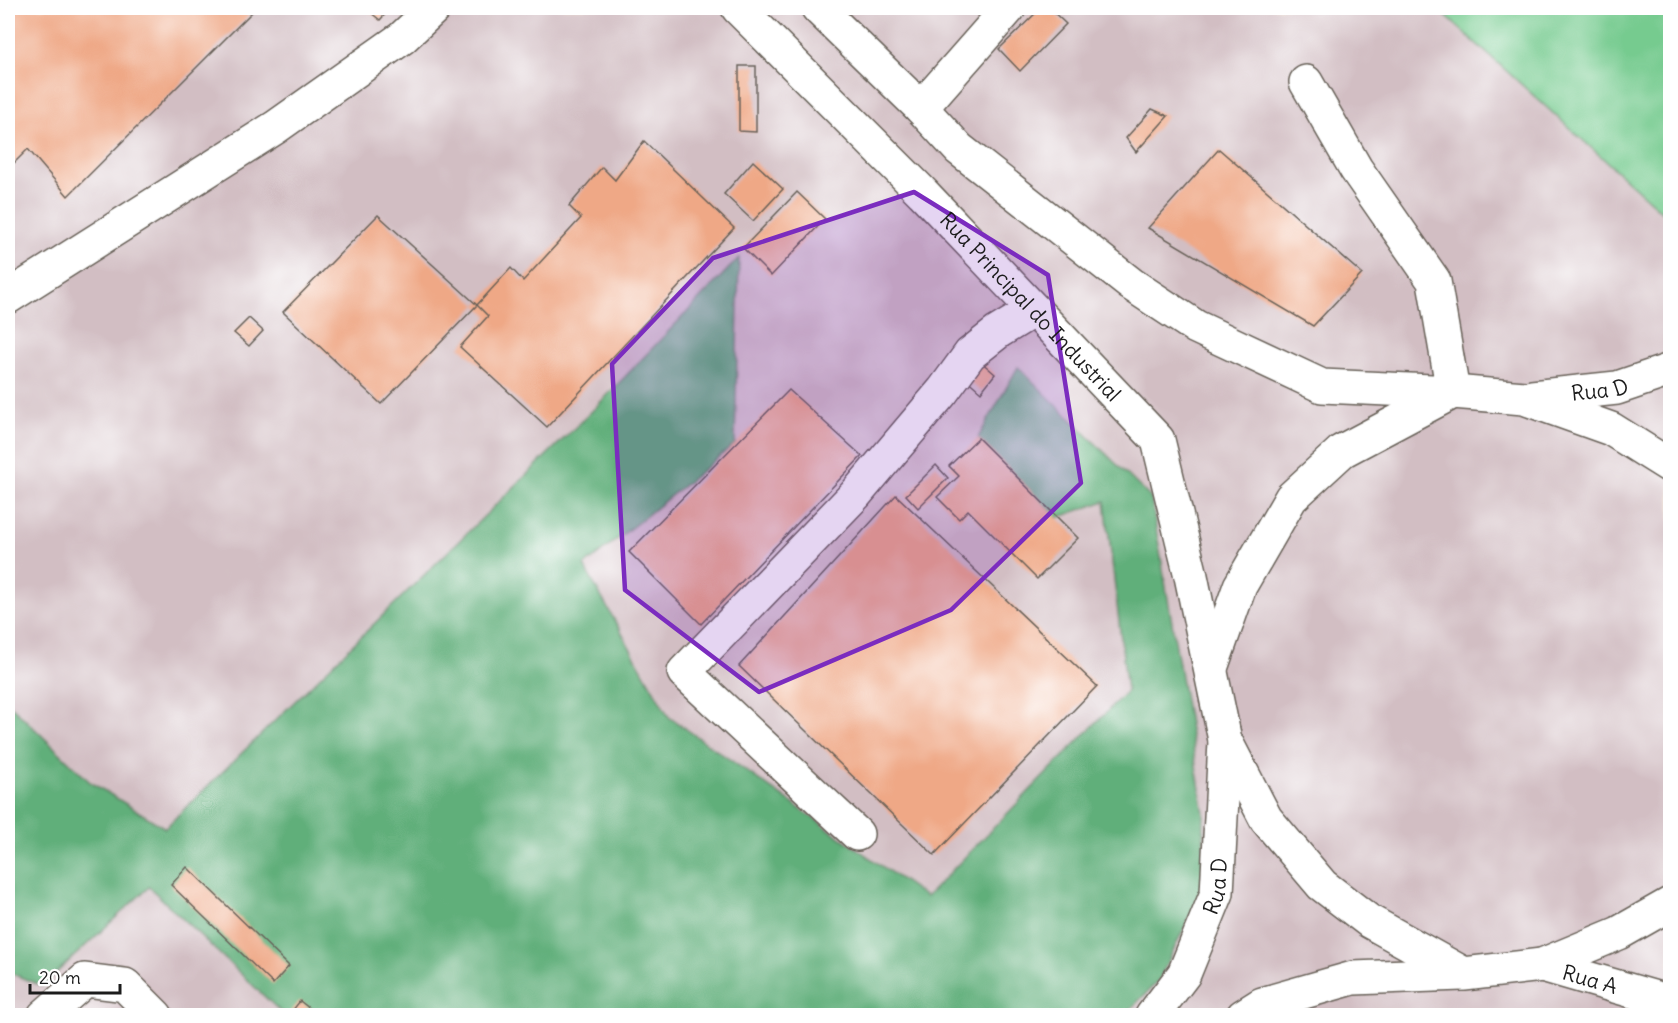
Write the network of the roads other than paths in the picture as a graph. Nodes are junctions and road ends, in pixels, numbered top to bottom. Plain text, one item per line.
1 (435, 8) edge
2 (738, 8) edge
3 (818, 8) edge
4 (1009, 8) edge
5 (1306, 82) dead end
6 (921, 108) junction
7 (8, 297) edge
8 (1034, 310) junction
9 (1671, 370) edge
10 (1454, 392) junction
11 (1524, 398) junction
12 (1671, 466) edge
13 (1211, 668) junction
14 (1225, 740) junction
15 (857, 834) dead end
16 (1671, 904) edge
17 (1542, 965) junction
18 (1464, 974) junction
19 (1671, 1002) edge
20 (44, 1016) edge
21 (156, 1016) edge
22 (1152, 1016) edge
23 (1243, 1016) edge

1 - 7 street
2 - 8 street, Rua Principal do Industrial
3 - 6 street
4 - 6 street
5 - 10 street
6 - 10 street
8 - 13 street, Rua Principal do Industrial
8 - 15 street
9 - 11 street, Rua D
10 - 11 street
10 - 13 street
11 - 12 street
13 - 14 street, Rua Principal do Industrial
14 - 18 street
14 - 22 street, Rua D
16 - 17 street
17 - 18 street
17 - 19 street, Rua A
18 - 23 street
20 - 21 street

